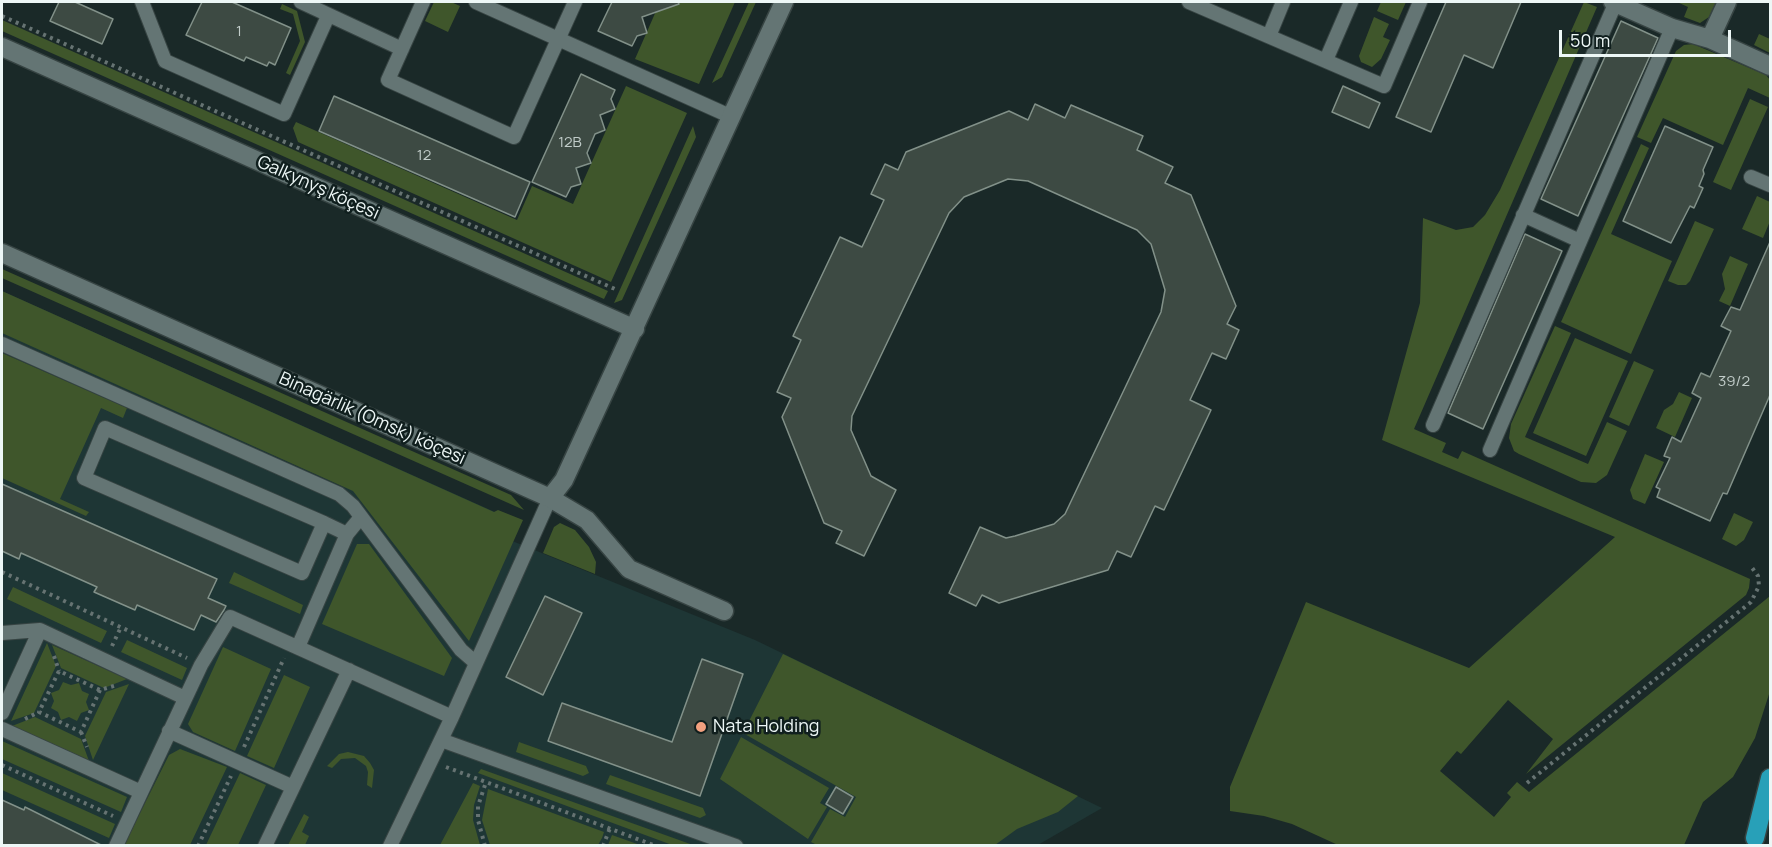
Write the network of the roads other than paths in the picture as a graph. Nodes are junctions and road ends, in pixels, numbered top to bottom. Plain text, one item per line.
1 (142, 2) edge
2 (301, 2) edge
3 (423, 2) edge
4 (476, 2) edge
5 (575, 2) edge
6 (784, 2) edge
7 (1189, 2) edge
8 (1283, 2) edge
9 (1351, 2) edge
10 (1420, 2) edge
11 (1727, 2) edge
12 (1614, 3) edge
13 (505, 7) edge
14 (328, 16) junction
15 (1672, 28) junction
16 (1269, 36) junction
17 (558, 38) junction
18 (1710, 39) junction
19 (2, 47) edge
20 (402, 49) junction
21 (1326, 60) junction
22 (1770, 66) edge
23 (732, 117) junction
24 (1751, 177) dead end
25 (1770, 185) edge
26 (1523, 215) junction
27 (1580, 241) junction
28 (2, 253) edge
29 (635, 329) junction
30 (2, 344) edge
31 (1433, 425) dead end
32 (1490, 450) dead end
33 (550, 498) junction
34 (361, 517) junction
35 (324, 523) junction
36 (347, 534) junction
37 (724, 611) dead end
38 (40, 630) junction
39 (2, 633) edge
40 (298, 647) junction
41 (476, 663) junction
42 (349, 670) junction
43 (185, 698) junction
44 (2, 713) edge
45 (452, 717) junction
46 (2, 729) edge
47 (170, 731) junction
48 (441, 740) junction
49 (1770, 778) edge
50 (293, 787) junction
51 (141, 792) junction
52 (1770, 804) edge
53 (1754, 842) edge
54 (117, 846) edge
55 (265, 846) edge
56 (390, 846) edge
57 (736, 846) edge

1 - 14 lane
2 - 14 lane
3 - 20 lane
4 - 13 lane
5 - 17 lane
6 - 23 street
7 - 16 lane
8 - 16 lane
9 - 21 lane
10 - 21 lane
11 - 18 street
12 - 15 street
12 - 26 lane
13 - 17 lane
14 - 20 lane
15 - 18 street
15 - 27 lane
16 - 21 lane
17 - 20 lane
17 - 23 lane
18 - 22 street
19 - 29 street, Galkynyş köçesi
23 - 29 street
24 - 25 lane
26 - 27 lane
26 - 31 lane
27 - 32 lane
28 - 33 street, Binagärlik (Omsk) köçesi
29 - 33 street
30 - 34 lane
33 - 37 street, Binagärlik (Omsk) köçesi
33 - 41 lane
34 - 36 lane
34 - 41 lane
35 - 35 lane
35 - 36 lane
36 - 40 lane
38 - 39 lane
38 - 43 lane
38 - 44 lane
40 - 42 lane
40 - 43 lane
41 - 45 lane
42 - 45 lane
42 - 50 lane
43 - 47 lane
45 - 48 lane
46 - 51 lane
47 - 50 lane
47 - 51 lane
48 - 56 lane
48 - 57 lane
49 - 53 main road
50 - 55 lane
51 - 54 lane
52 - 53 main road

